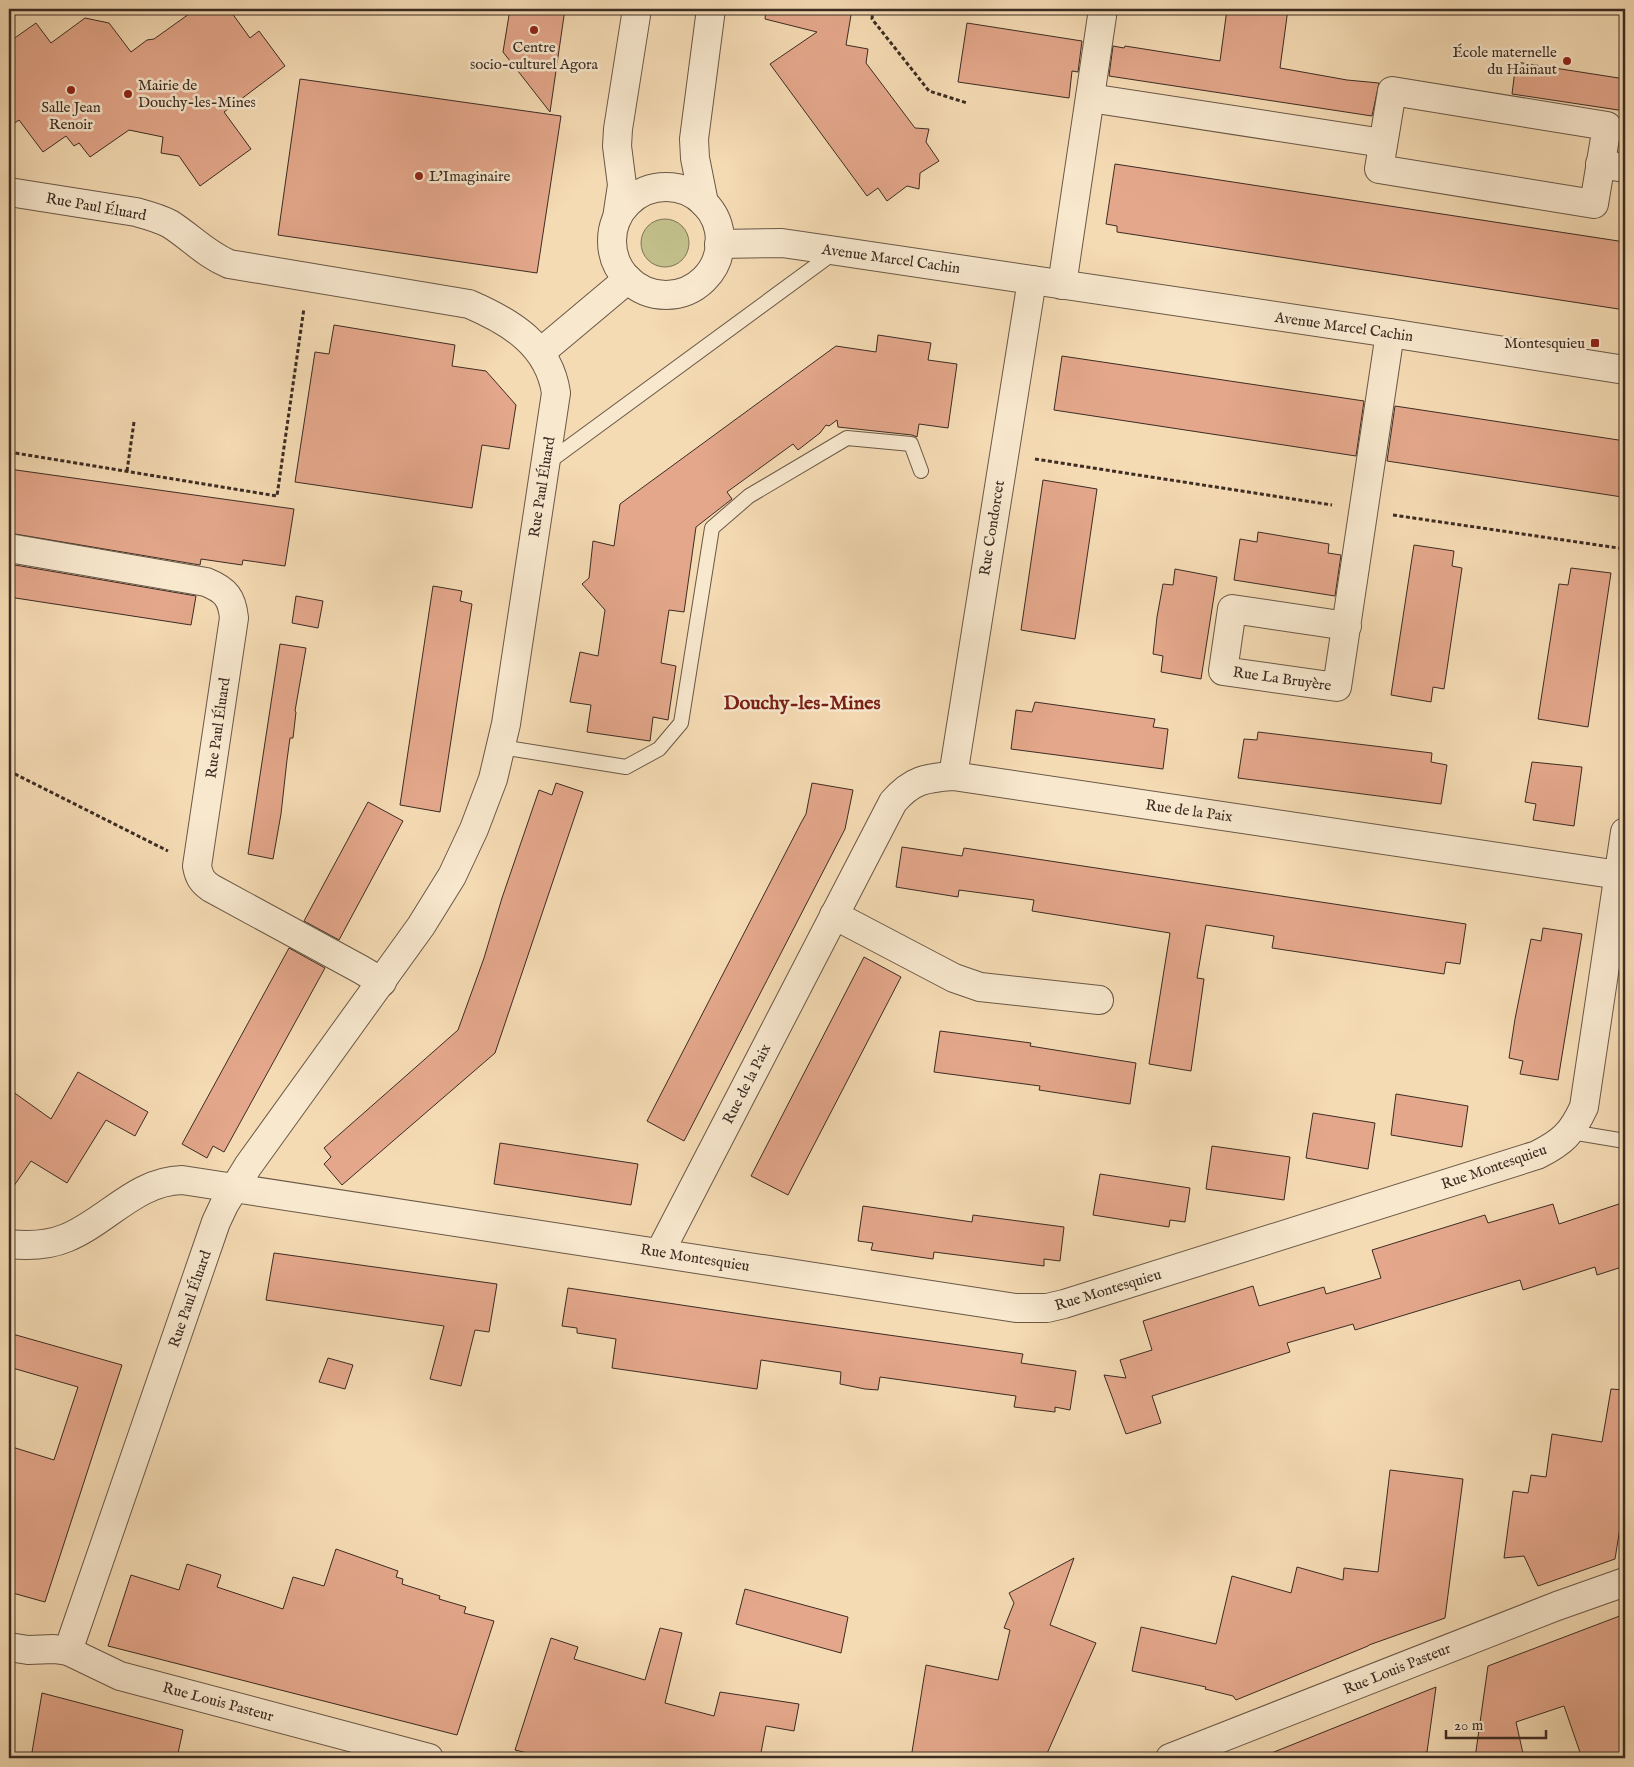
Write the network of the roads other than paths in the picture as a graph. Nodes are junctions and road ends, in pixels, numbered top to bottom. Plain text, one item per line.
1 (637, 9) edge
2 (712, 9) edge
3 (1102, 16) dead end
4 (1090, 98) junction
5 (1383, 143) junction
6 (1613, 166) edge
7 (9, 192) edge
8 (704, 203) junction
9 (617, 218) junction
10 (719, 244) junction
11 (837, 251) junction
12 (628, 280) junction
13 (1032, 280) junction
14 (1062, 285) junction
15 (1390, 333) junction
16 (541, 352) junction
17 (1625, 370) edge
18 (546, 464) junction
19 (921, 471) dead end
20 (9, 548) edge
21 (1347, 626) junction
22 (501, 747) junction
23 (953, 776) junction
24 (1625, 832) edge
25 (1619, 875) junction
26 (834, 915) junction
27 (382, 982) junction
28 (1099, 1000) dead end
29 (1571, 1132) junction
30 (1625, 1141) edge
31 (234, 1188) junction
32 (9, 1244) edge
33 (660, 1252) junction
34 (1625, 1582) edge
35 (9, 1647) edge
36 (68, 1651) junction
37 (429, 1758) edge
38 (1170, 1758) edge

1 - 9 street
2 - 8 street
3 - 4 street
4 - 5 street
4 - 14 street
5 - 6 street
5 - 6 street
7 - 16 street, Rue Paul Éluard
8 - 9 street
8 - 10 street
9 - 12 street
10 - 11 street, Avenue Marcel Cachin
10 - 12 street
11 - 13 street, Avenue Marcel Cachin
11 - 18 lane
12 - 16 street
13 - 14 street, Avenue Marcel Cachin
13 - 23 street, Rue Condorcet
14 - 15 street, Avenue Marcel Cachin
15 - 17 street, Avenue Marcel Cachin
15 - 21 street, Rue La Bruyère
16 - 18 street, Rue Paul Éluard
18 - 22 street, Rue Paul Éluard
19 - 22 lane
20 - 27 street, Rue Paul Éluard
21 - 21 street, Rue La Bruyère
22 - 27 street, Rue Paul Éluard
23 - 25 street, Rue de la Paix
23 - 26 street, Rue de la Paix
24 - 25 street, Rue Montesquieu
25 - 29 street, Rue Montesquieu
26 - 28 street
26 - 33 street, Rue de la Paix
27 - 31 street, Rue Paul Éluard
29 - 30 lane
29 - 33 street, Rue Montesquieu
31 - 32 street, Rue Montesquieu
31 - 33 street, Rue Montesquieu
31 - 36 street, Rue Paul Éluard
34 - 38 street, Rue Louis Pasteur
35 - 36 street, Rue Louis Pasteur
36 - 37 street, Rue Louis Pasteur

